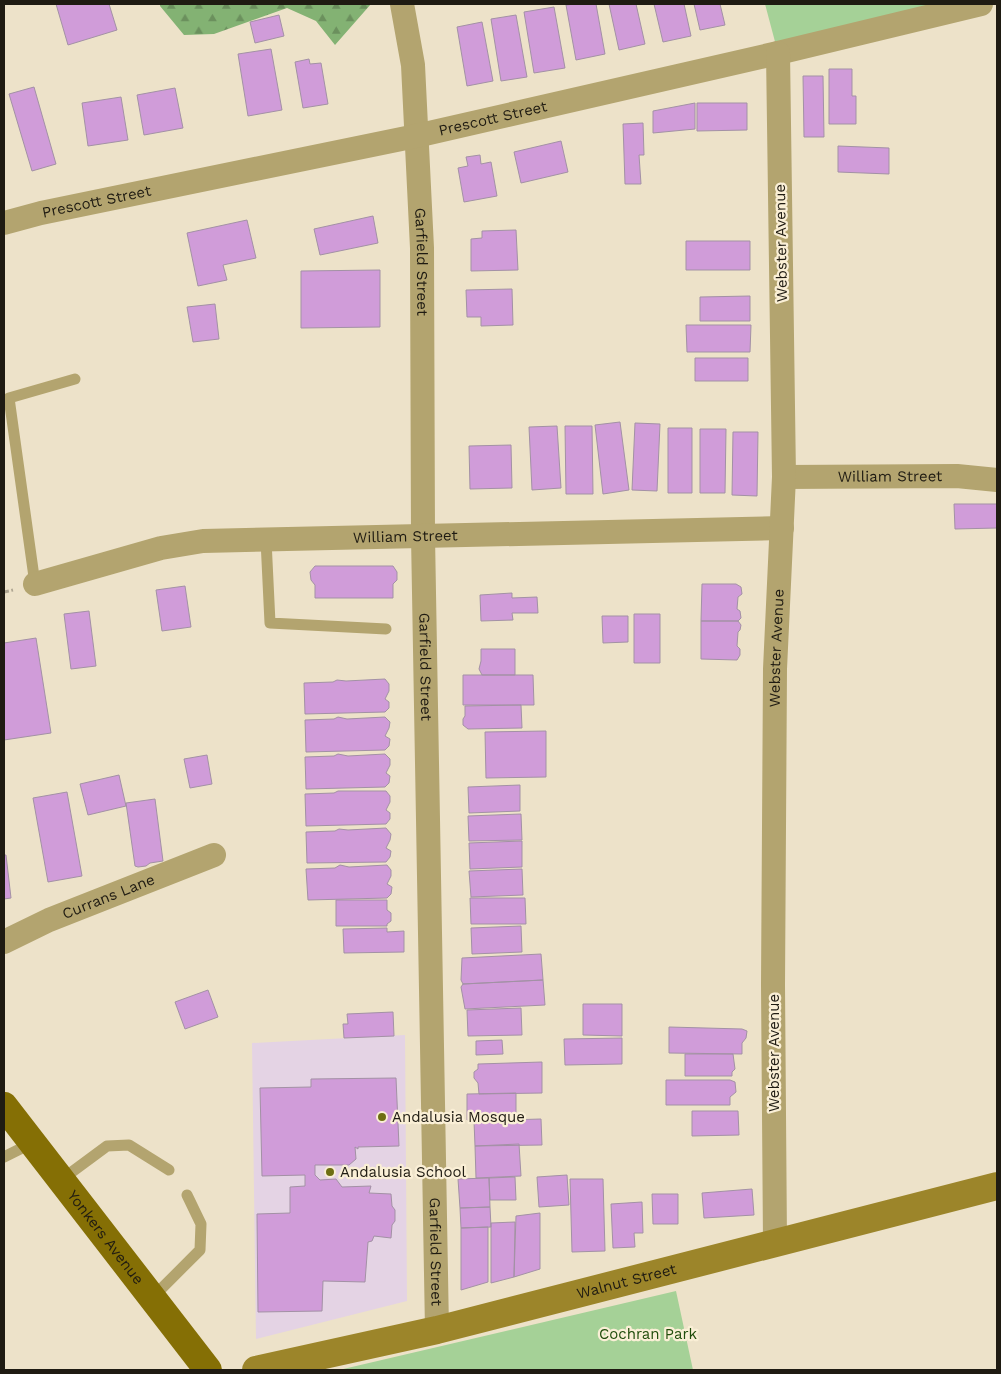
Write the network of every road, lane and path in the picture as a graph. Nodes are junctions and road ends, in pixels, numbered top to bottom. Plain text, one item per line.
1 (402, 4) edge
2 (981, 4) edge
3 (778, 53) junction
4 (416, 136) junction
5 (4, 223) edge
6 (75, 380) dead end
7 (784, 477) junction
8 (997, 480) edge
9 (782, 528) junction
10 (423, 536) junction
11 (266, 540) junction
12 (35, 584) joint
13 (386, 629) dead end
14 (214, 855) dead end
15 (4, 942) edge
16 (4, 1106) edge
17 (32, 1143) junction
18 (4, 1157) edge
19 (169, 1170) dead end
20 (60, 1180) junction
21 (997, 1186) edge
22 (188, 1195) dead end
23 (775, 1242) junction
24 (152, 1298) junction
25 (437, 1330) junction
26 (208, 1370) edge
27 (256, 1370) edge

1 - 4 street, Garfield Street
2 - 3 street, Prescott Street
3 - 4 street, Prescott Street
3 - 7 street, Webster Avenue
4 - 5 street, Prescott Street
4 - 10 street, Garfield Street
6 - 12 lane
7 - 8 street, William Street
7 - 9 street, Webster Avenue
9 - 10 street, William Street
9 - 23 street, Webster Avenue
10 - 11 street, William Street
10 - 25 street, Garfield Street
11 - 12 street, William Street
11 - 13 lane
14 - 15 street, Currans Lane
16 - 17 main road, Yonkers Avenue
17 - 18 lane
17 - 20 main road, Yonkers Avenue
19 - 20 lane
20 - 24 main road, Yonkers Avenue
21 - 23 street, Walnut Street
22 - 24 lane
23 - 25 street, Walnut Street
24 - 26 main road, Yonkers Avenue
25 - 27 street, Walnut Street

